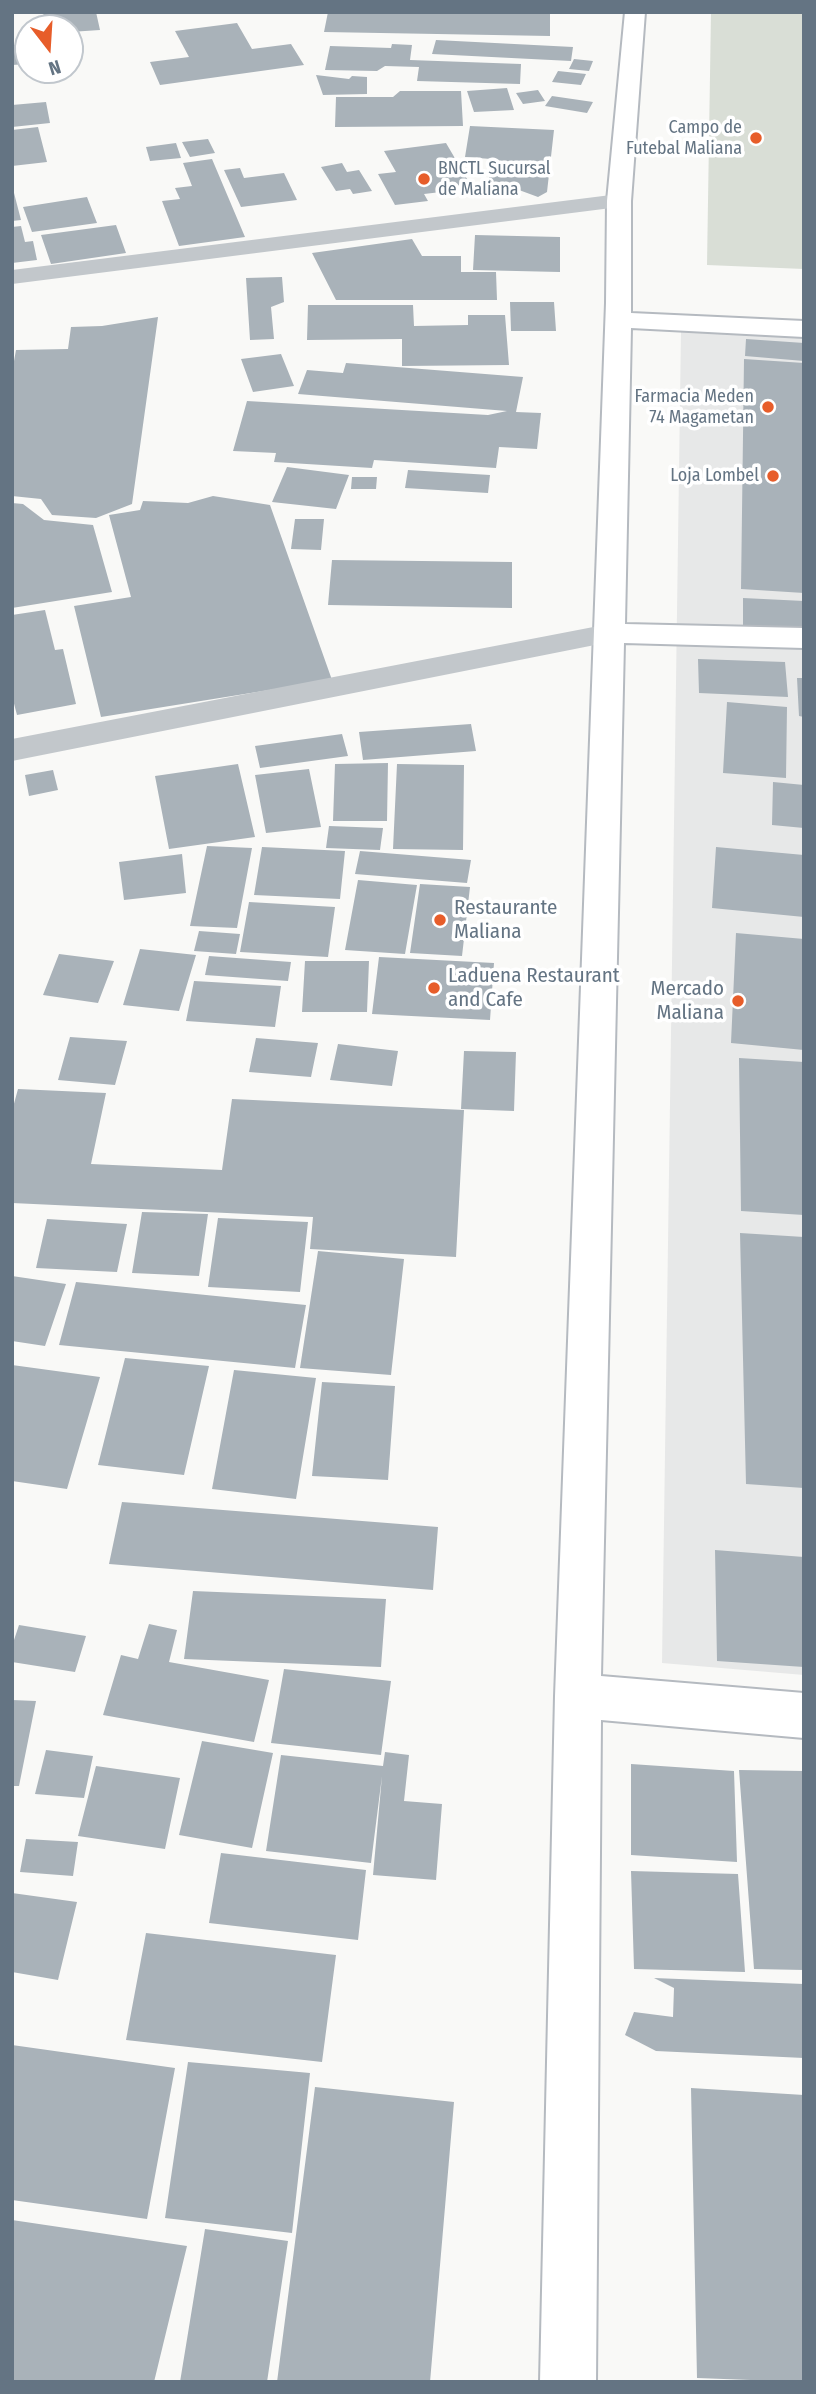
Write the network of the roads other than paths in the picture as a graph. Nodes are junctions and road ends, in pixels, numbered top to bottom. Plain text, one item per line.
1 (635, 12) edge
2 (619, 201) junction
3 (12, 277) edge
4 (619, 320) junction
5 (804, 329) edge
6 (609, 633) junction
7 (804, 638) edge
8 (12, 750) edge
9 (578, 1696) junction
10 (804, 1716) edge
11 (568, 2382) edge

1 - 2 street
2 - 3 street
2 - 4 street
4 - 5 street
4 - 6 street
6 - 7 street
6 - 8 street
6 - 9 street
9 - 10 street
9 - 11 street

